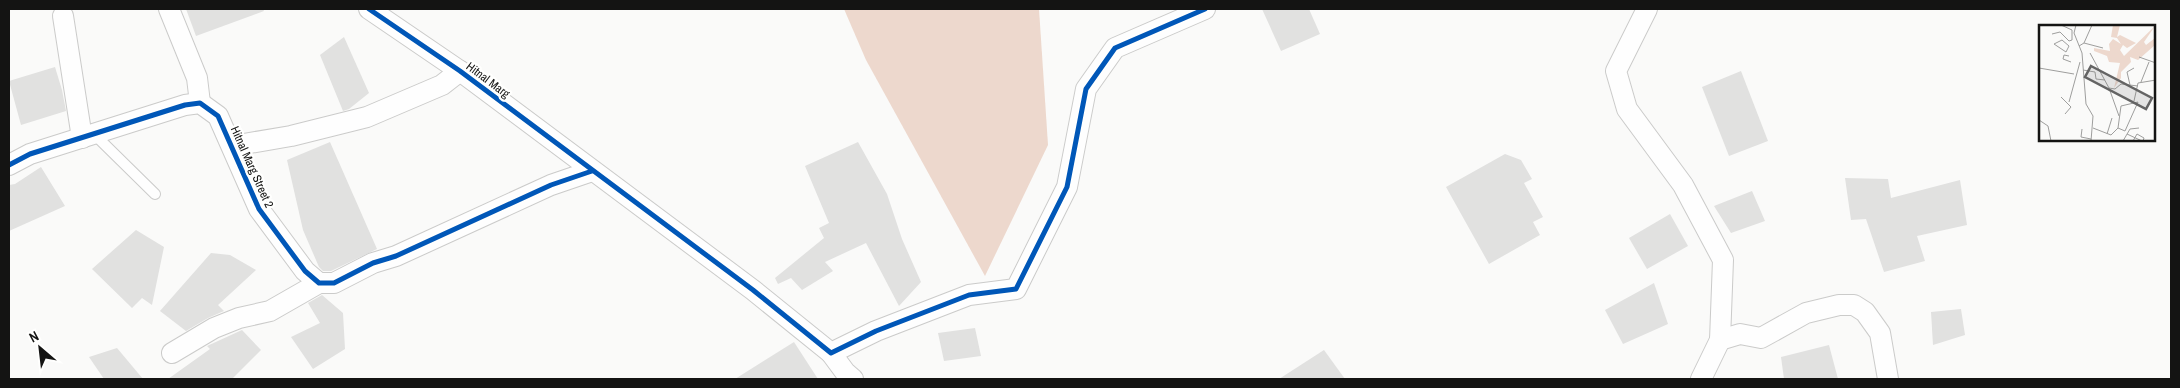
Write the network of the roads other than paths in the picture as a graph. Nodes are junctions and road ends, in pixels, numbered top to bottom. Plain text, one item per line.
1 (169, 9) edge
2 (369, 9) edge
3 (1205, 9) edge
4 (1647, 9) edge
5 (63, 16) dead end
6 (460, 71) junction
7 (200, 103) junction
8 (88, 136) junction
9 (232, 146) junction
10 (9, 165) edge
11 (592, 171) junction
12 (154, 194) dead end
13 (319, 283) junction
14 (1720, 340) junction
15 (831, 352) junction
16 (172, 353) dead end
17 (853, 379) edge
18 (1701, 379) edge
19 (1888, 379) edge

1 - 7 street
2 - 6 street, Hitnal Marg
3 - 15 street
4 - 14 street
5 - 8 street
6 - 9 street
6 - 11 street, Hitnal Marg
7 - 8 street
7 - 9 street, Hitnal Marg Street 2
8 - 10 street
8 - 12 lane
9 - 13 street, Hitnal Marg Street 2
11 - 13 street
11 - 15 street, Hitnal Marg
13 - 16 street
14 - 18 street
14 - 19 street
15 - 17 street, Hitnal Marg

